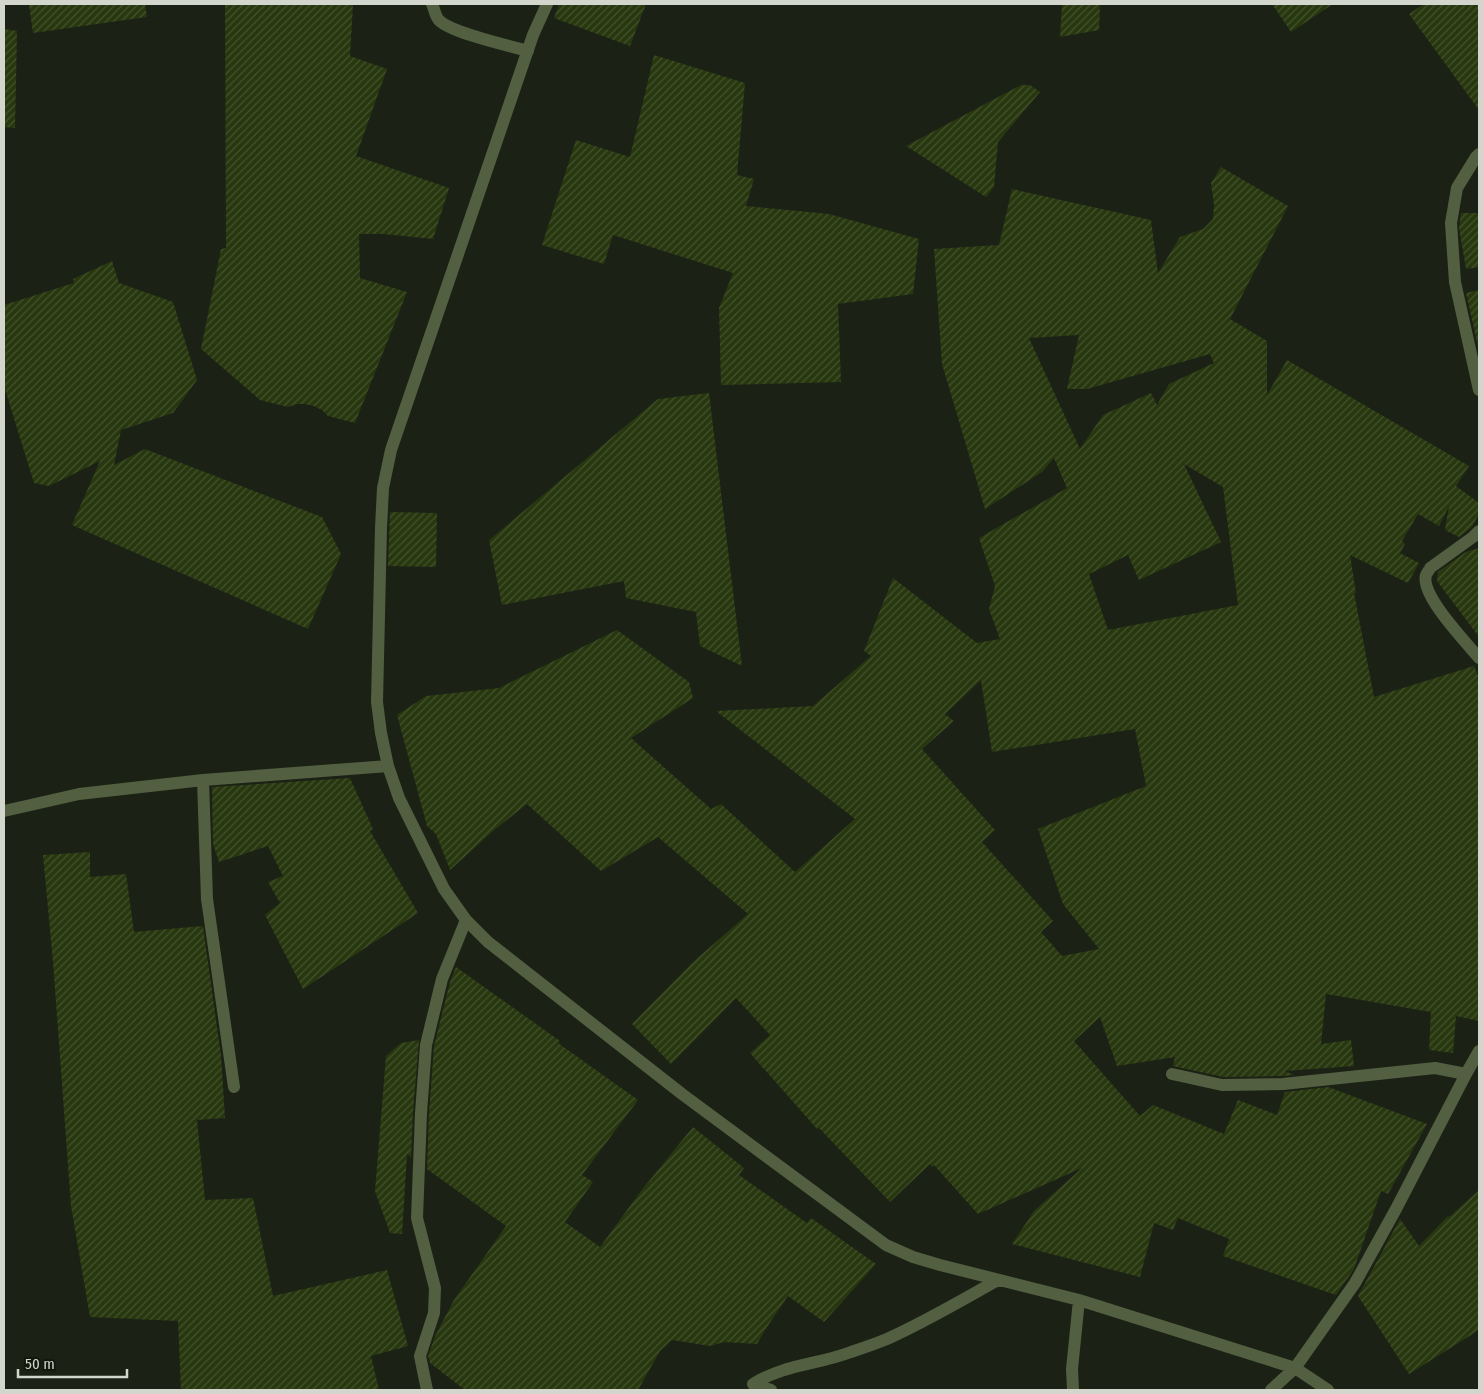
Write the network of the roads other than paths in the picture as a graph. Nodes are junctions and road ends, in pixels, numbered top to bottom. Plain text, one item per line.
1 (432, 4) edge
2 (547, 4) edge
3 (528, 51) junction
4 (1479, 154) edge
5 (1479, 390) edge
6 (1479, 531) edge
7 (1479, 658) edge
8 (388, 766) junction
9 (202, 780) junction
10 (4, 811) edge
11 (466, 920) junction
12 (1479, 1050) edge
13 (1172, 1074) dead end
14 (1466, 1074) junction
15 (234, 1087) dead end
16 (998, 1280) junction
17 (1078, 1300) junction
18 (1295, 1368) junction
19 (427, 1390) edge
20 (771, 1390) edge
21 (1073, 1390) edge
22 (1271, 1390) edge
23 (1328, 1390) edge

1 - 3 street
2 - 3 street
3 - 8 street
4 - 5 street
6 - 7 street
8 - 9 street
8 - 11 street
9 - 10 street
9 - 15 street
11 - 16 street
11 - 19 street
12 - 14 street
13 - 14 street
14 - 18 street
16 - 17 street
16 - 20 street
17 - 18 street
17 - 21 street
18 - 22 street
18 - 23 street

